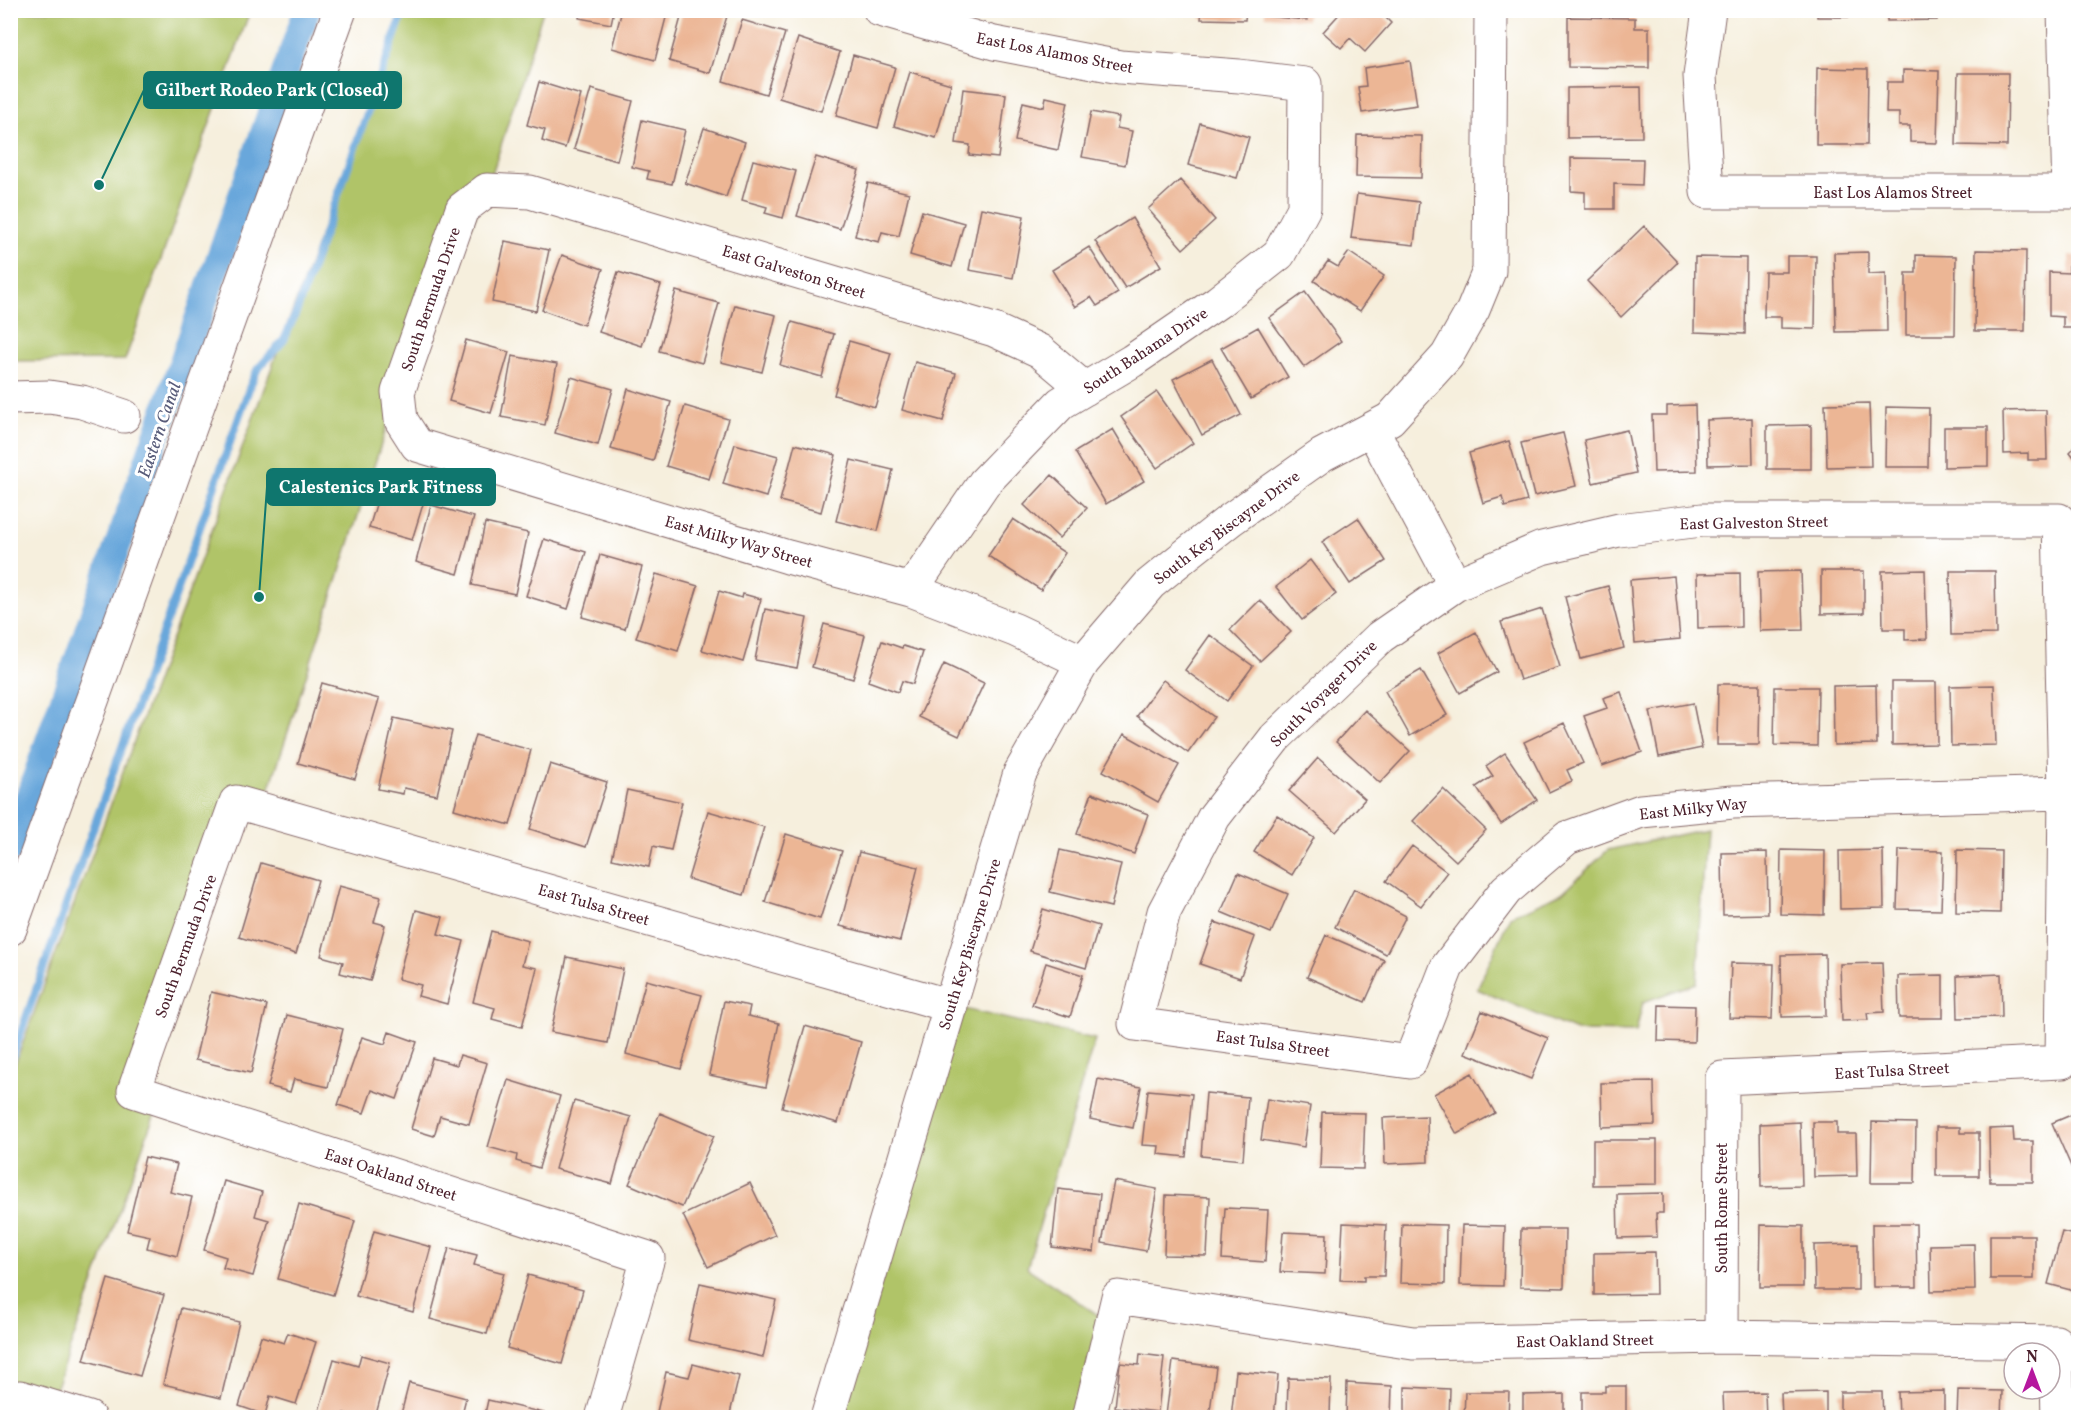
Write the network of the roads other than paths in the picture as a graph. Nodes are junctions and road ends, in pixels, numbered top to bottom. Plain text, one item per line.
1 (340, 10) edge
2 (880, 10) edge
3 (1491, 10) edge
4 (1709, 10) edge
5 (2064, 10) edge
6 (1305, 84) joint
7 (487, 190) joint
8 (2074, 192) edge
9 (1085, 389) junction
10 (10, 398) edge
11 (124, 416) dead end
12 (401, 420) joint
13 (1372, 429) junction
14 (1455, 585) junction
15 (911, 590) junction
16 (1083, 662) junction
17 (2065, 793) junction
18 (236, 802) joint
19 (10, 929) edge
20 (951, 1006) junction
21 (1135, 1023) joint
22 (1410, 1062) joint
23 (1722, 1078) joint
24 (134, 1091) joint
25 (1720, 1337) junction
26 (16, 1407) edge
27 (89, 1418) edge
28 (602, 1418) edge
29 (827, 1418) edge
30 (1089, 1418) edge
31 (2058, 1418) edge

1 - 19 street
2 - 6 street, East Los Alamos Street
3 - 13 street, South Key Biscayne Drive
4 - 8 street, East Los Alamos Street
5 - 8 street
6 - 9 street, South Bahama Drive
7 - 9 street, East Galveston Street
7 - 12 street, South Bermuda Drive
9 - 15 street, South Bahama Drive
10 - 11 street
12 - 15 street, East Milky Way Street
13 - 14 street
13 - 16 street, South Key Biscayne Drive
14 - 17 street, East Galveston Street
14 - 21 street, South Voyager Drive
15 - 16 street, East Milky Way Street
16 - 20 street, South Key Biscayne Drive
17 - 22 street, East Milky Way
17 - 23 street, East Tulsa Street
18 - 20 street, East Tulsa Street
18 - 24 street, South Bermuda Drive
20 - 29 street, South Key Biscayne Drive
21 - 22 street, East Tulsa Street
23 - 25 street, South Rome Street
24 - 28 street, East Oakland Street
25 - 30 street, East Oakland Street
25 - 31 street, East Oakland Street
26 - 27 street

